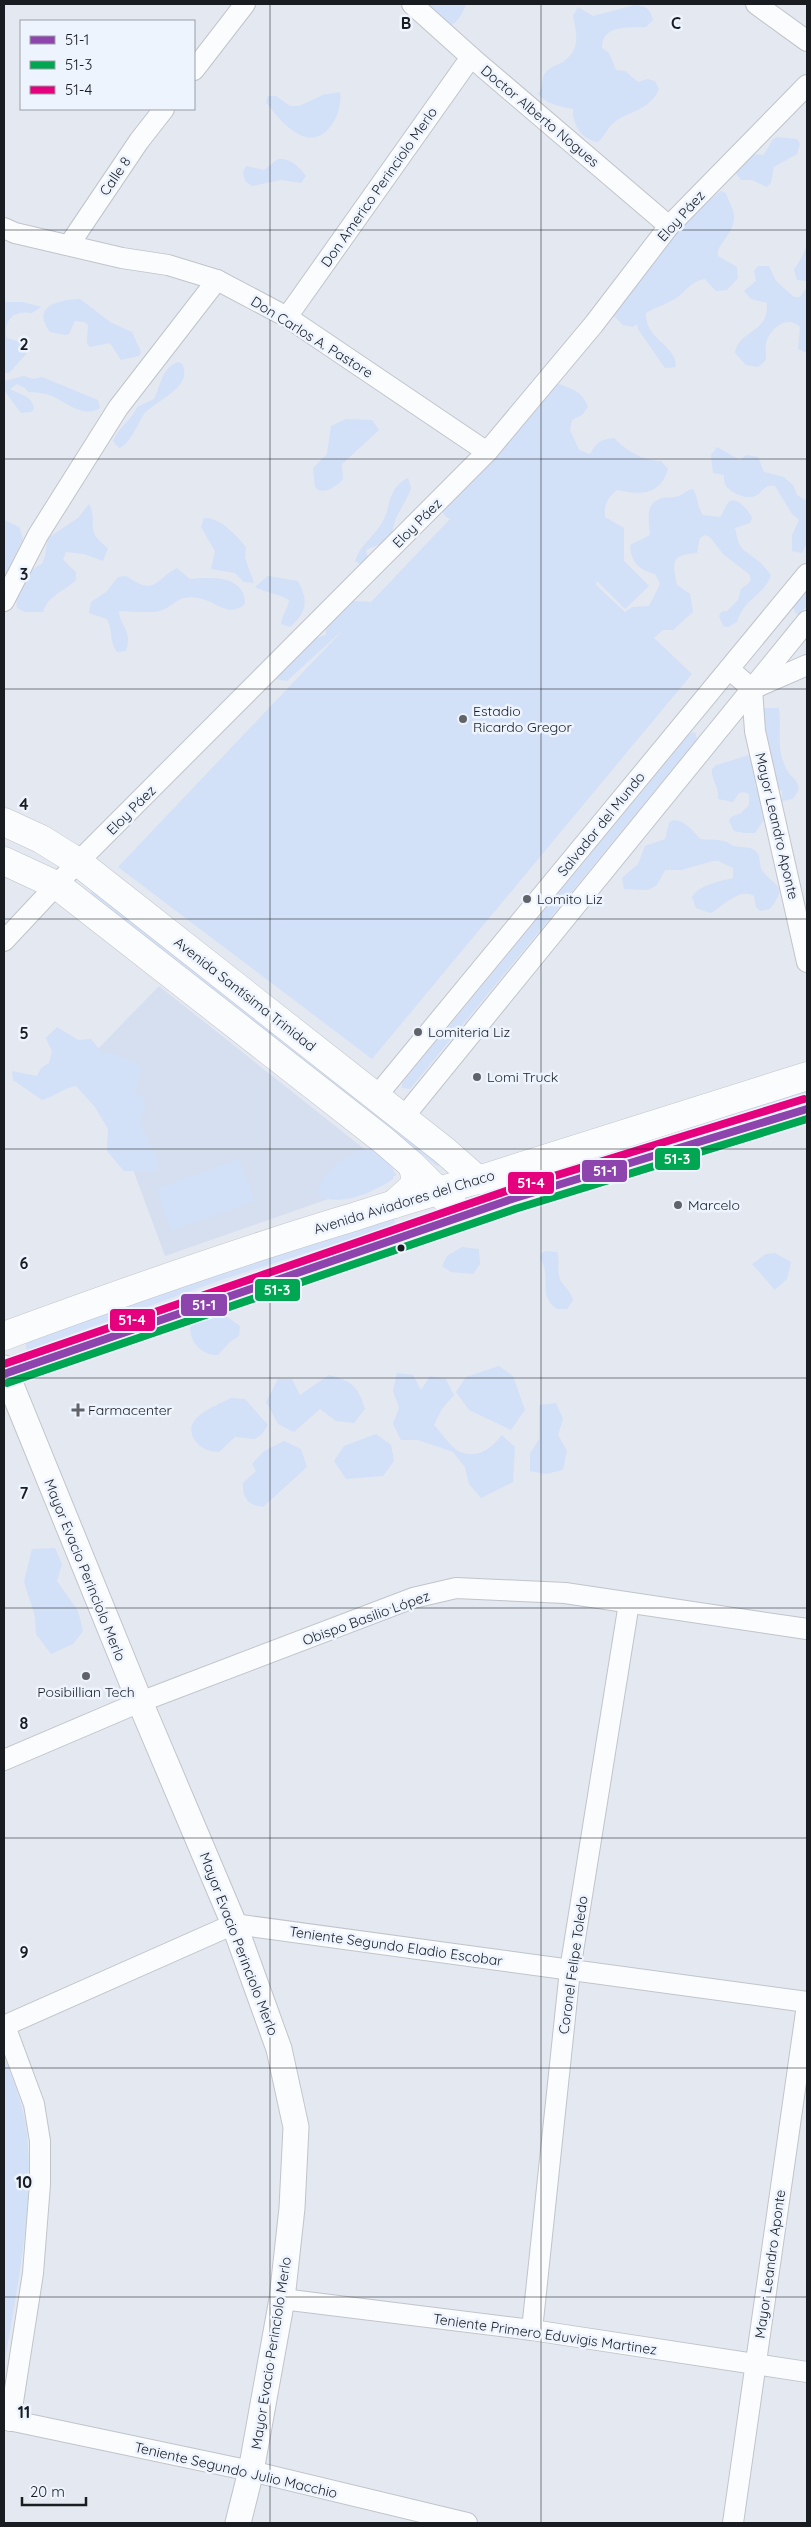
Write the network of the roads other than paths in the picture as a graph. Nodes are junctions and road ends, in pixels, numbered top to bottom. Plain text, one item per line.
1 (245, 4) edge
2 (412, 4) edge
3 (756, 4) edge
4 (807, 41) edge
5 (470, 57) junction
6 (195, 69) edge
7 (807, 85) edge
8 (163, 110) edge
9 (669, 226) junction
10 (4, 228) edge
11 (69, 245) junction
12 (217, 280) junction
13 (286, 317) junction
14 (487, 452) junction
15 (807, 574) edge
16 (4, 601) edge
17 (807, 621) edge
18 (807, 665) edge
19 (729, 669) junction
20 (752, 689) junction
21 (4, 822) edge
22 (4, 861) edge
23 (78, 862) junction
24 (58, 886) junction
25 (4, 940) edge
26 (807, 962) edge
27 (807, 1076) edge
28 (375, 1098) junction
29 (807, 1109) edge
30 (402, 1119) junction
31 (412, 1165) junction
32 (478, 1180) junction
33 (437, 1190) junction
34 (394, 1204) junction
35 (463, 1216) junction
36 (4, 1336) edge
37 (4, 1372) edge
38 (629, 1603) junction
39 (807, 1630) edge
40 (140, 1702) junction
41 (4, 1760) edge
42 (234, 1924) junction
43 (570, 1970) junction
44 (807, 2004) edge
45 (5, 2026) edge
46 (282, 2299) junction
47 (532, 2330) junction
48 (756, 2365) junction
49 (807, 2372) edge
50 (7, 2420) edge
51 (251, 2471) junction
52 (238, 2523) edge
53 (467, 2523) edge
54 (733, 2523) edge

1 - 6 street
2 - 5 street, Doctor Alberto Nogues
3 - 4 street
5 - 9 street, Doctor Alberto Nogues
5 - 13 street, Don Americo Perinciolo Merlo
7 - 9 street, Eloy Páez
8 - 11 street, Calle 8
9 - 14 street, Eloy Páez
10 - 11 street, Don Carlos A. Pastore
11 - 12 street, Don Carlos A. Pastore
12 - 13 street, Don Carlos A. Pastore
12 - 16 street
13 - 14 street, Don Carlos A. Pastore
14 - 23 street, Eloy Páez
15 - 19 street, Salvador del Mundo
17 - 20 street
18 - 20 street
19 - 20 street
19 - 28 street, Salvador del Mundo
20 - 26 street, Mayor Leandro Aponte
20 - 30 street
21 - 23 main road, Avenida Santísima Trinidad
22 - 24 main road
23 - 24 street, Eloy Páez
23 - 28 main road, Avenida Santísima Trinidad
24 - 25 street, Eloy Páez
24 - 31 main road
27 - 32 main road, Avenida Aviadores del Chaco
28 - 30 main road, Avenida Santísima Trinidad
29 - 35 main road
30 - 32 main road, Avenida Santísima Trinidad
31 - 33 main road
31 - 34 main road
32 - 33 main road, Avenida Aviadores del Chaco
33 - 34 main road, Avenida Aviadores del Chaco
33 - 35 main road
34 - 36 main road, Avenida Aviadores del Chaco
35 - 37 main road
37 - 40 street, Mayor Evacio Perinciolo Merlo
38 - 39 street, Obispo Basilio López
38 - 40 street, Obispo Basilio López
38 - 43 street, Coronel Felipe Toledo
40 - 41 street, Obispo Basilio López
40 - 42 street, Mayor Evacio Perinciolo Merlo
42 - 43 street, Teniente Segundo Eladio Escobar
42 - 45 street
42 - 46 street, Mayor Evacio Perinciolo Merlo
43 - 44 street, Teniente Segundo Eladio Escobar
43 - 47 street, Coronel Felipe Toledo
44 - 48 street, Mayor Leandro Aponte
45 - 50 street
46 - 47 street, Teniente Primero Eduvigis Martinez
46 - 51 street, Mayor Evacio Perinciolo Merlo
47 - 48 street, Teniente Primero Eduvigis Martinez
48 - 49 street, Teniente Primero Eduvigis Martinez
48 - 54 street, Mayor Leandro Aponte
50 - 51 street, Teniente Segundo Julio Macchio
51 - 52 street, Mayor Evacio Perinciolo Merlo
51 - 53 street, Teniente Segundo Julio Macchio

